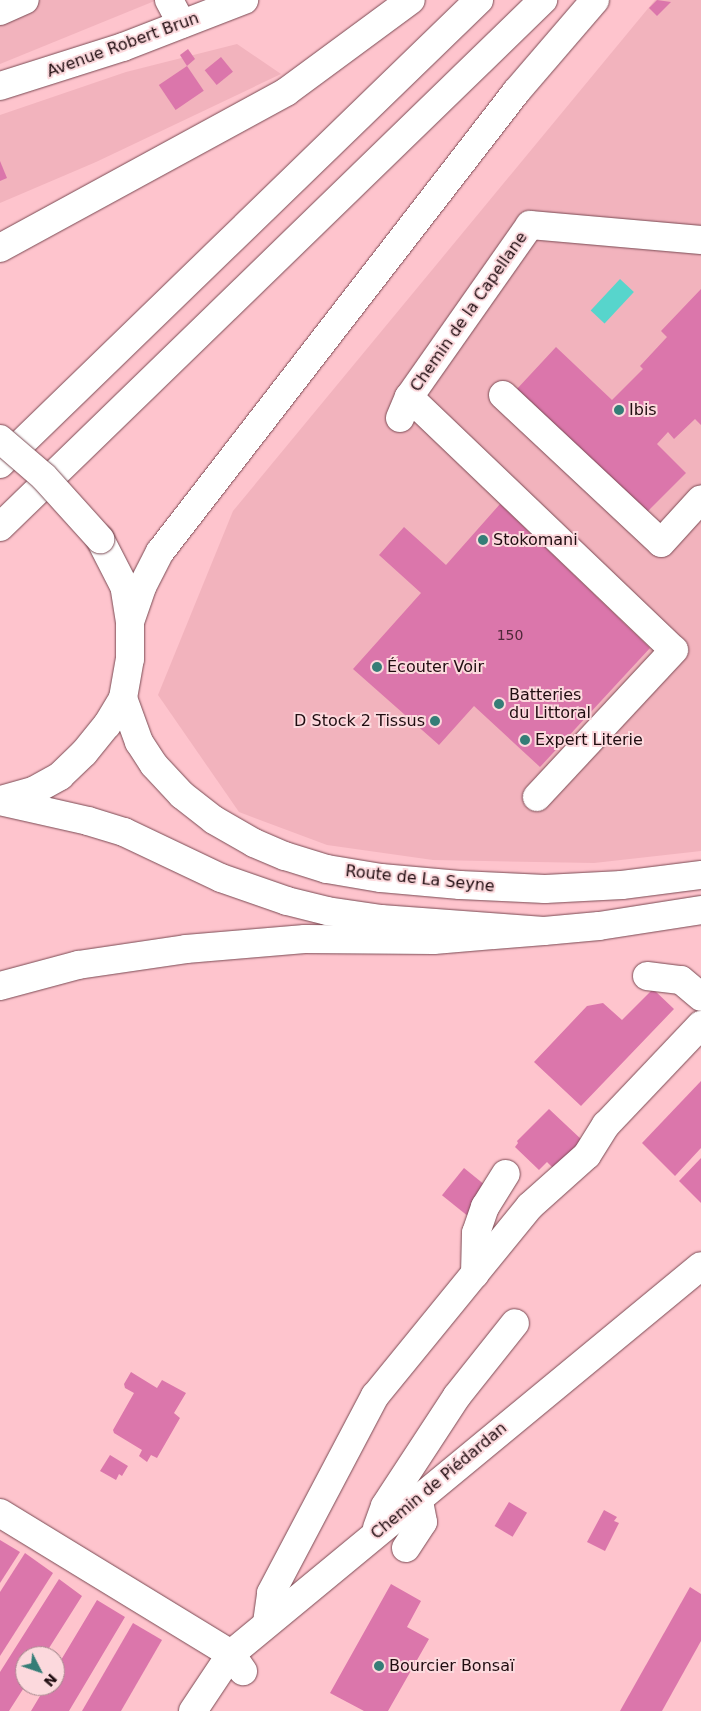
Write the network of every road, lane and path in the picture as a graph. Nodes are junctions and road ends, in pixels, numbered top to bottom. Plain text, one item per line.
1 (25, 0) edge
2 (169, 0) edge
3 (244, 0) edge
4 (411, 0) edge
5 (479, 0) edge
6 (543, 0) edge
7 (595, 0) edge
8 (0, 11) edge
9 (182, 24) junction
10 (0, 86) edge
11 (701, 240) edge
12 (0, 248) edge
13 (503, 395) dead end
14 (0, 439) edge
15 (0, 464) edge
16 (701, 499) edge
17 (0, 527) edge
18 (130, 622) junction
19 (124, 698) junction
20 (537, 797) dead end
21 (0, 800) edge
22 (701, 875) edge
23 (701, 910) edge
24 (544, 931) junction
25 (647, 976) dead end
26 (0, 986) edge
27 (701, 997) edge
28 (701, 1025) edge
29 (506, 1174) dead end
30 (701, 1266) edge
31 (475, 1274) junction
32 (515, 1323) dead end
33 (418, 1498) junction
34 (0, 1513) edge
35 (375, 1534) junction
36 (406, 1548) dead end
37 (268, 1623) junction
38 (237, 1662) junction
39 (193, 1711) edge

1 - 8 main road
2 - 9 main road
3 - 9 main road, Avenue Robert Brun
4 - 12 main road
5 - 15 main road
6 - 17 main road
7 - 18 main road
9 - 10 main road, Avenue Robert Brun
11 - 20 main road, Chemin de la Capellane
13 - 16 main road
14 - 18 main road, bridge
18 - 19 main road
19 - 21 main road
19 - 22 main road, Route de La Seyne
21 - 24 main road
23 - 24 main road
24 - 26 main road
25 - 27 main road
28 - 31 main road
29 - 31 main road
30 - 33 main road, Chemin de Piédardan
31 - 37 main road
32 - 35 main road
33 - 35 main road, Chemin de Piédardan
33 - 36 main road
34 - 38 main road
35 - 37 main road, Chemin de Piédardan
37 - 38 main road, Chemin de Piédardan
38 - 39 main road, Chemin de Piédardan

